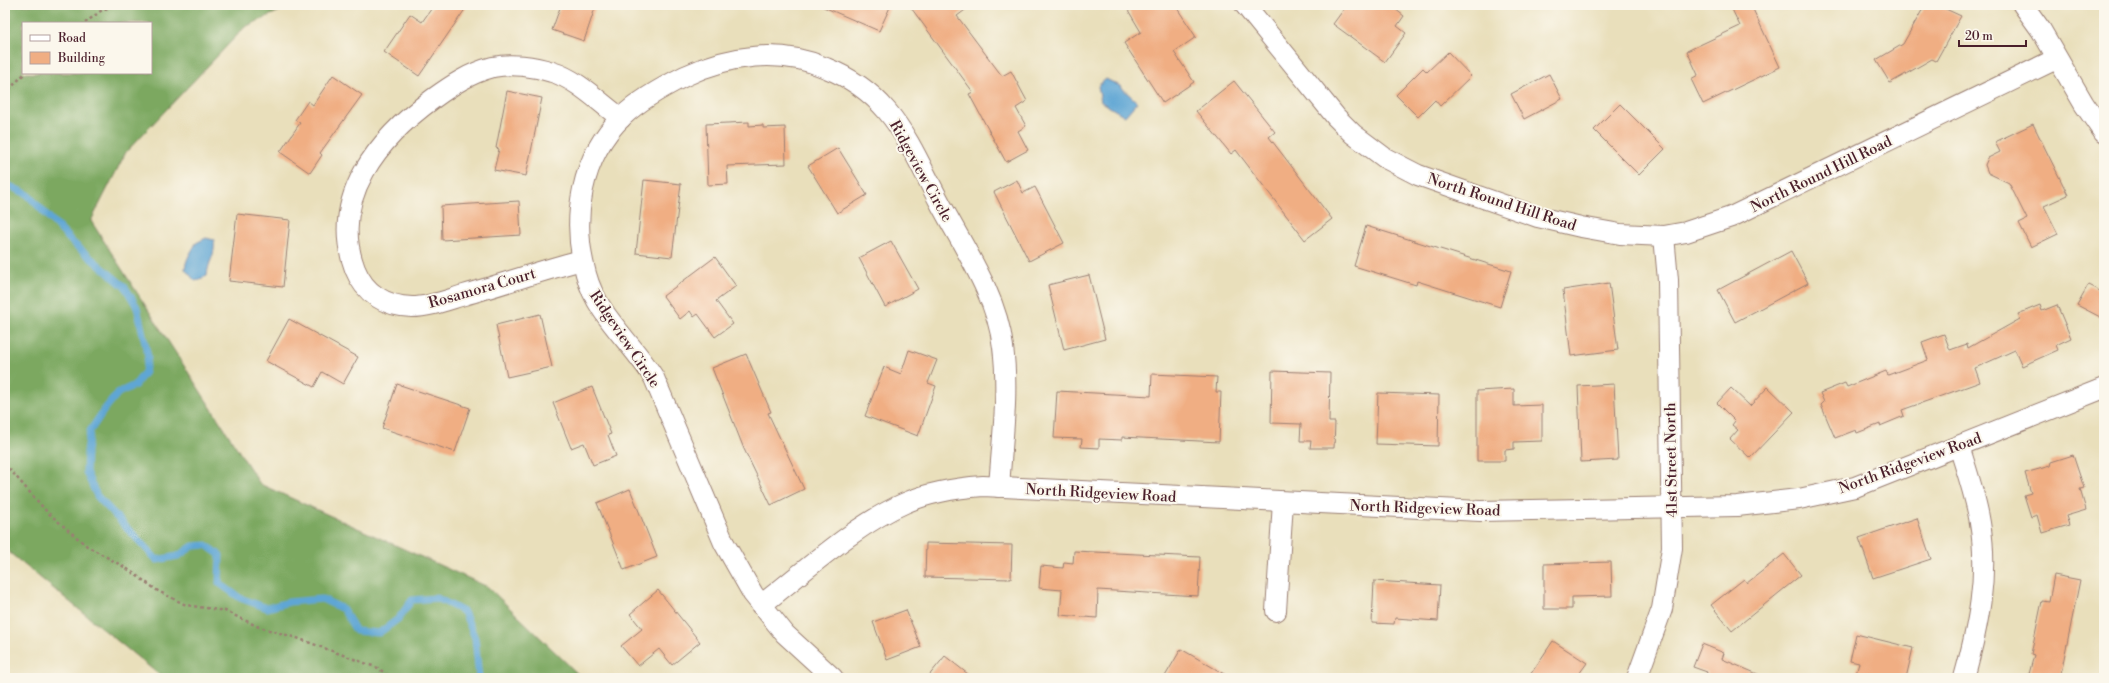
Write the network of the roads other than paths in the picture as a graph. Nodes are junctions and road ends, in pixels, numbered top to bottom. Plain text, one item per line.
1 (1246, 5) edge
2 (2023, 5) edge
3 (2056, 59) junction
4 (621, 118) junction
5 (2102, 126) edge
6 (1664, 236) junction
7 (582, 260) junction
8 (2104, 388) edge
9 (1959, 446) junction
10 (999, 487) junction
11 (1283, 502) junction
12 (1672, 507) junction
13 (761, 605) junction
14 (1276, 611) dead end
15 (833, 678) edge
16 (1637, 678) edge
17 (1964, 678) edge

1 - 6 street, North Round Hill Road
2 - 3 street
3 - 5 street
3 - 6 street, North Round Hill Road
4 - 7 street, Ridgeview Circle
4 - 7 street, Rosamora Court
4 - 10 street, Ridgeview Circle
6 - 12 street, 41st Street North
7 - 13 street, Ridgeview Circle
8 - 9 street, North Ridgeview Road
9 - 12 street, North Ridgeview Road
9 - 17 street
10 - 11 street, North Ridgeview Road
10 - 13 street, North Ridgeview Road
11 - 12 street, North Ridgeview Road
11 - 14 street
12 - 16 street, 41st Street North
13 - 15 street, Ridgeview Circle

